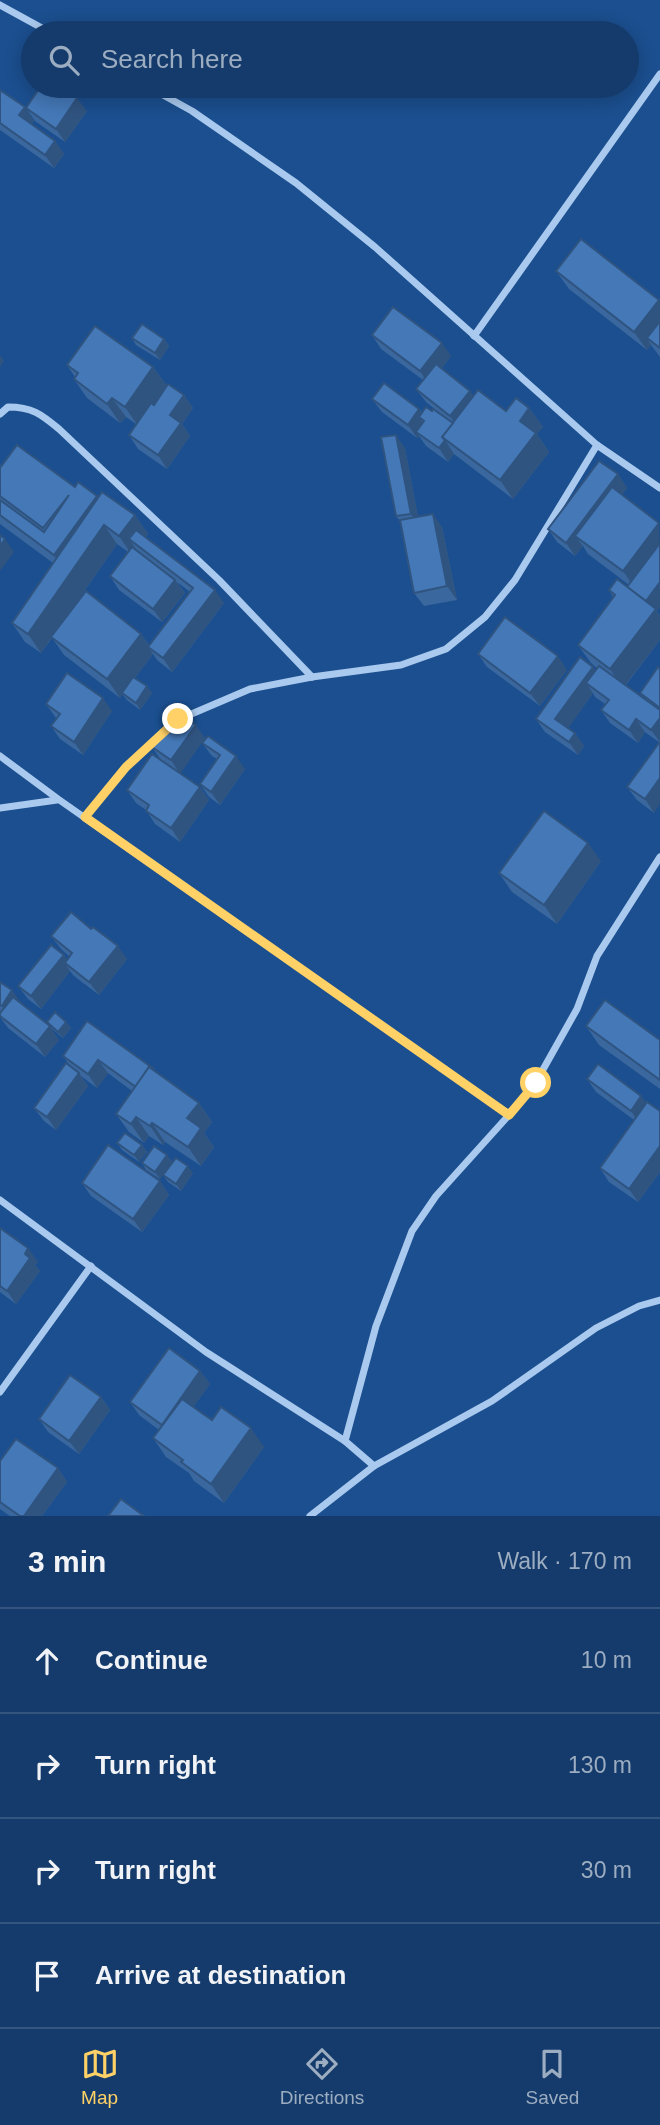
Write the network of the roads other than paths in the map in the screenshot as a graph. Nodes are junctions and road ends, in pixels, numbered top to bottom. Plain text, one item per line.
1 (0, 5) edge
2 (29, 21) edge
3 (660, 74) edge
4 (169, 98) edge
5 (474, 336) junction
6 (0, 414) edge
7 (597, 445) junction
8 (660, 488) edge
9 (312, 677) junction
10 (0, 755) edge
11 (58, 799) junction
12 (0, 808) edge
13 (85, 817) junction
14 (660, 857) edge
15 (509, 1115) junction
16 (0, 1200) edge
17 (92, 1266) junction
18 (660, 1300) edge
19 (0, 1392) edge
20 (345, 1441) junction
21 (374, 1466) junction
22 (310, 1516) edge

1 - 2 street
3 - 5 street
4 - 5 street
5 - 7 street
6 - 9 street
7 - 8 street
7 - 9 street
9 - 13 street
10 - 11 street
11 - 12 street
11 - 13 street
13 - 15 street
14 - 15 street
15 - 20 street
16 - 17 street
17 - 19 street
17 - 20 street
18 - 21 street
20 - 21 street
21 - 22 street

